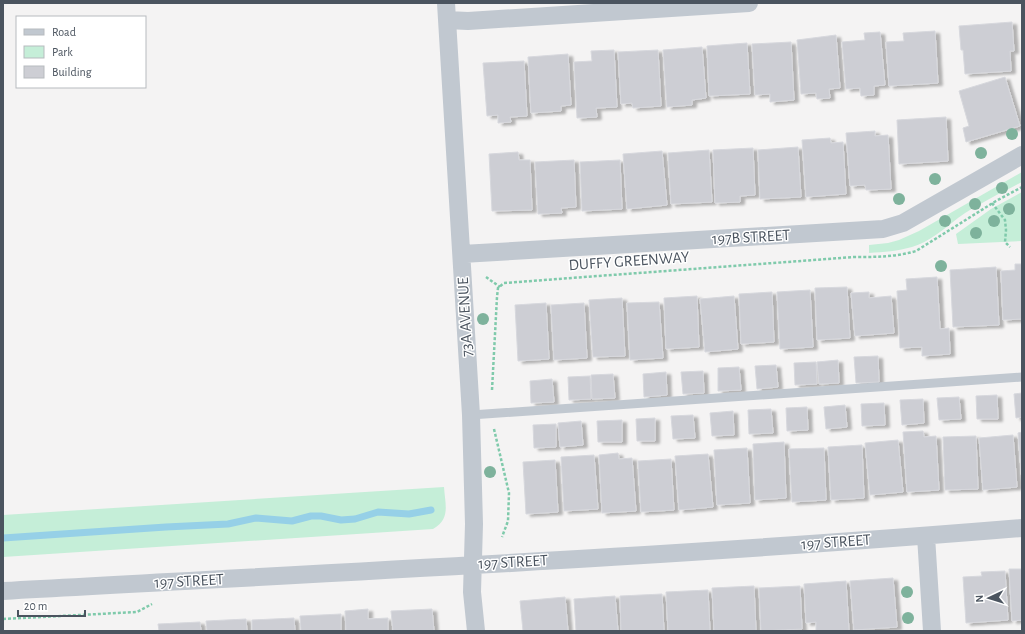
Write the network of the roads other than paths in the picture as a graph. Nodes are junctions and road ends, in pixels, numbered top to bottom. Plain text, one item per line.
1 (749, 3) edge
2 (447, 12) edge
3 (1022, 154) edge
4 (462, 254) junction
5 (1022, 377) edge
6 (471, 415) junction
7 (1022, 528) edge
8 (926, 536) junction
9 (473, 564) junction
10 (3, 591) edge
11 (476, 631) edge
12 (932, 631) edge

1 - 2 street
2 - 4 street, 73A AVENUE
3 - 4 street, 197B STREET
4 - 6 street, 73A AVENUE
5 - 6 lane
6 - 9 street, 73A AVENUE
7 - 8 street, 197 STREET
8 - 9 street, 197 STREET
8 - 12 street
9 - 10 street, 197 STREET
9 - 11 street, 73A AVENUE

